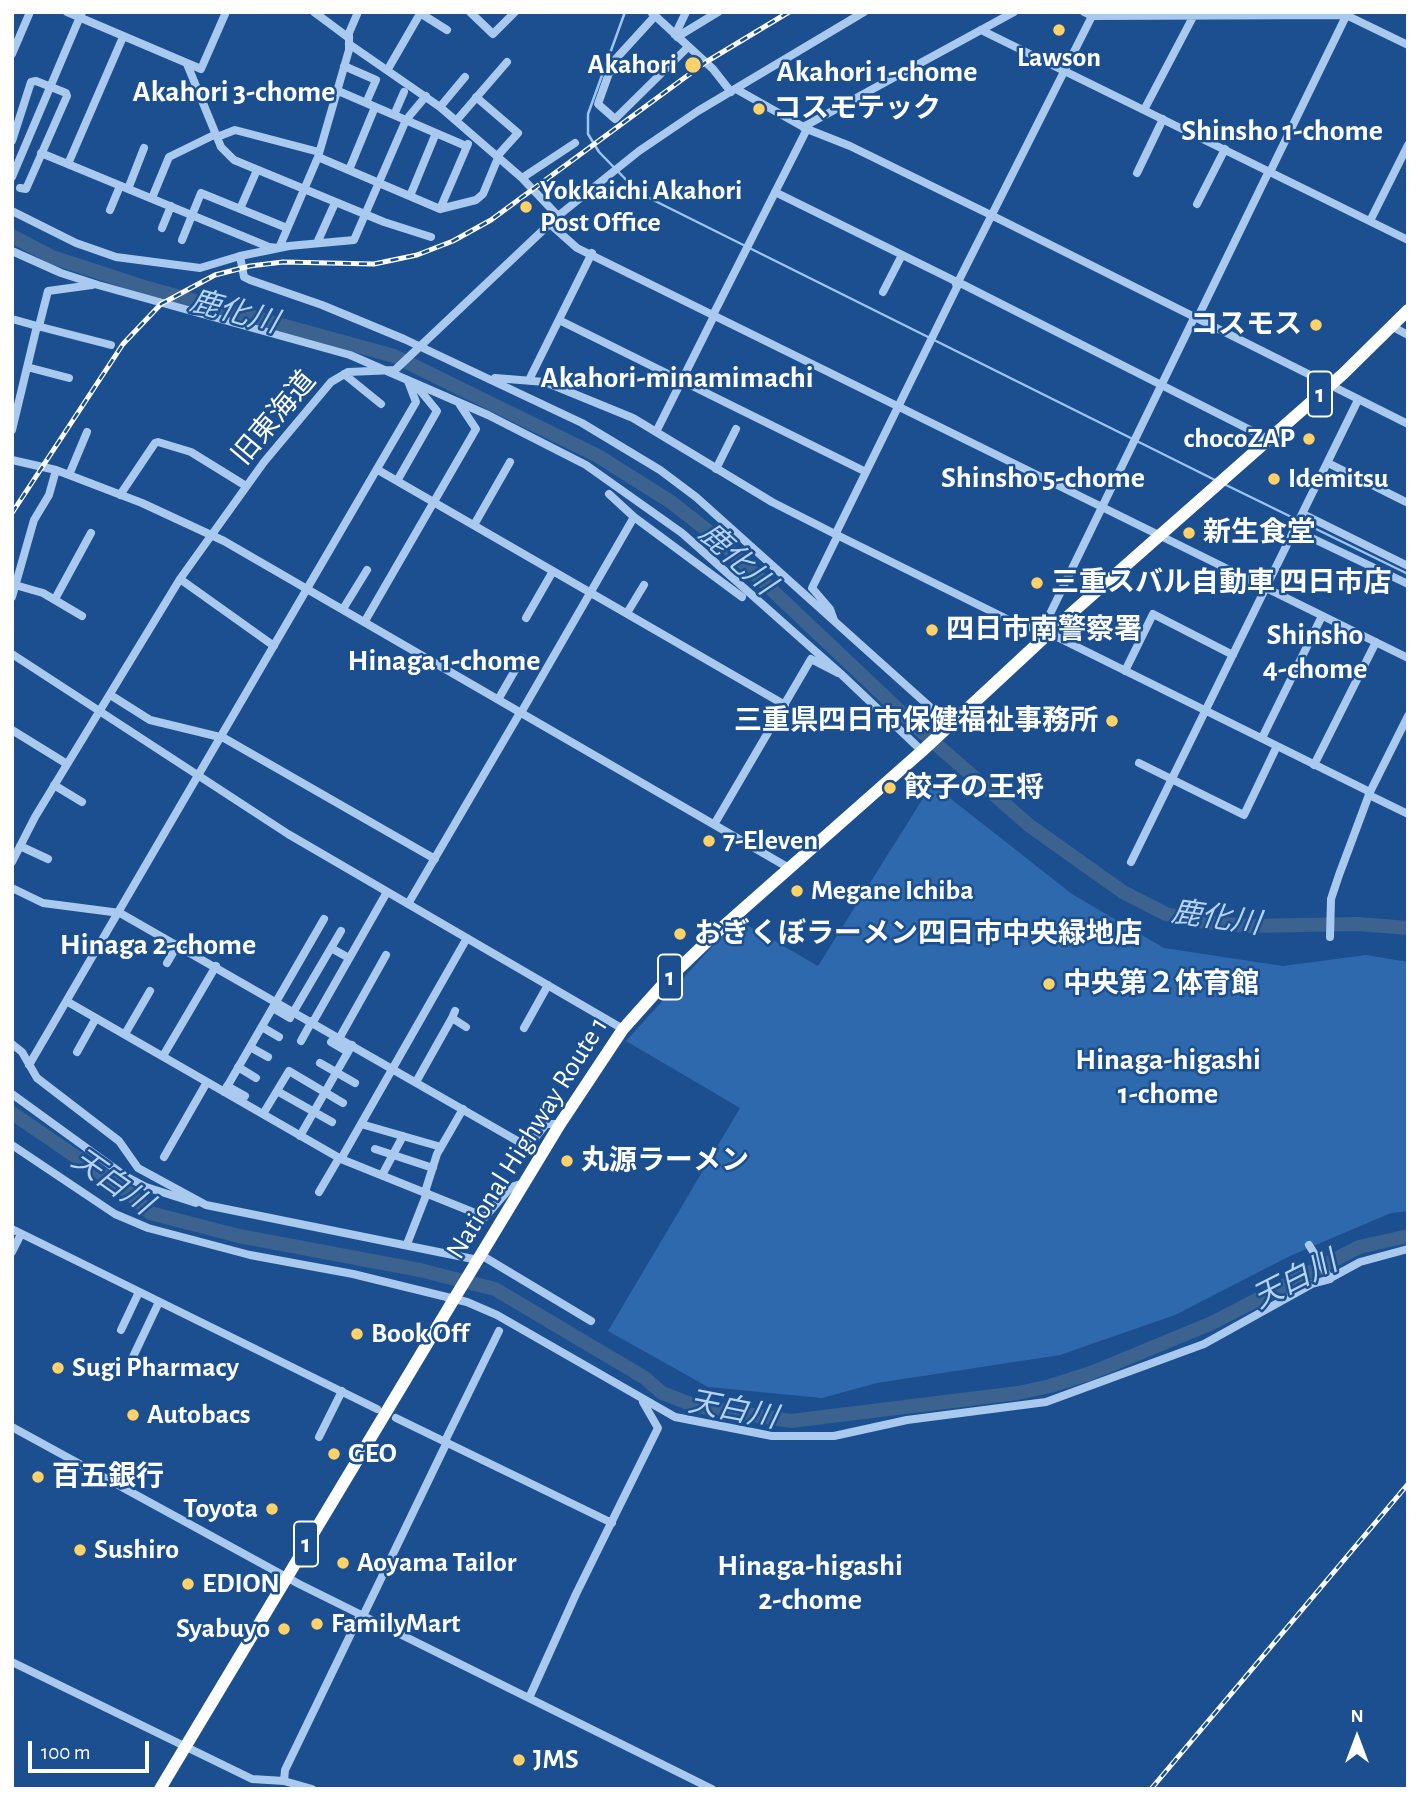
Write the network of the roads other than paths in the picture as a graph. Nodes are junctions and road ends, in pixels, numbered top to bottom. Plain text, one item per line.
1 (30, 12) edge
2 (67, 12) edge
3 (226, 12) edge
4 (314, 12) edge
5 (358, 12) edge
6 (471, 12) edge
7 (515, 12) edge
8 (685, 12) edge
9 (718, 12) edge
10 (864, 12) edge
11 (1014, 12) edge
12 (420, 13) edge
13 (653, 14) edge
14 (1088, 14) edge
15 (1347, 14) edge
16 (80, 15) edge
17 (1194, 15) junction
18 (447, 30) dead end
19 (981, 30) junction
20 (676, 36) junction
21 (123, 37) junction
22 (349, 41) junction
23 (1408, 45) edge
24 (688, 47) junction
25 (12, 54) edge
26 (506, 62) dead end
27 (187, 64) junction
28 (344, 66) junction
29 (388, 69) junction
30 (1064, 71) junction
31 (465, 77) dead end
32 (50, 86) junction
33 (336, 90) junction
34 (734, 90) junction
35 (404, 92) dead end
36 (426, 96) junction
37 (476, 97) junction
38 (366, 103) junction
39 (375, 107) junction
40 (440, 107) junction
41 (1144, 110) junction
42 (394, 115) junction
43 (1163, 119) junction
44 (406, 120) junction
45 (456, 121) junction
46 (805, 128) junction
47 (436, 133) junction
48 (216, 136) junction
49 (474, 137) junction
50 (13, 140) edge
51 (575, 144) dead end
52 (1408, 145) edge
53 (466, 146) junction
54 (144, 148) dead end
55 (1225, 149) junction
56 (41, 153) junction
57 (319, 154) junction
58 (498, 158) junction
59 (68, 164) junction
60 (257, 170) junction
61 (349, 170) junction
62 (1269, 171) junction
63 (1137, 173) dead end
64 (12, 177) edge
65 (522, 178) junction
66 (379, 183) junction
67 (124, 187) junction
68 (20, 188) dead end
69 (303, 189) junction
70 (775, 192) junction
71 (410, 196) junction
72 (152, 198) junction
73 (335, 202) junction
74 (1197, 204) dead end
75 (171, 206) junction
76 (240, 209) junction
77 (440, 209) junction
78 (110, 210) dead end
79 (12, 211) edge
80 (364, 214) junction
81 (192, 215) junction
82 (558, 216) junction
83 (993, 216) junction
84 (1370, 221) junction
85 (550, 223) junction
86 (162, 228) dead end
87 (287, 228) junction
88 (430, 237) dead end
89 (182, 240) dead end
90 (1408, 240) edge
91 (317, 243) junction
92 (279, 248) junction
93 (12, 251) edge
94 (592, 254) junction
95 (902, 255) junction
96 (240, 256) junction
97 (958, 284) junction
98 (98, 285) junction
99 (883, 292) dead end
100 (1408, 310) edge
101 (714, 315) junction
102 (1196, 316) junction
103 (12, 320) edge
104 (559, 320) junction
105 (38, 326) junction
106 (1393, 327) junction
107 (1408, 335) edge
108 (111, 345) dead end
109 (419, 349) junction
110 (27, 368) junction
111 (391, 371) junction
112 (344, 374) junction
113 (69, 378) dead end
114 (489, 379) junction
115 (529, 380) junction
116 (411, 381) junction
117 (682, 381) junction
118 (1331, 383) junction
119 (1163, 384) junction
120 (1358, 400) junction
121 (457, 401) junction
122 (381, 404) dead end
123 (898, 407) junction
124 (1408, 424) edge
125 (736, 429) dead end
126 (12, 430) edge
127 (87, 432) dead end
128 (656, 432) junction
129 (1270, 439) junction
130 (12, 460) edge
131 (510, 462) dead end
132 (1328, 463) junction
133 (716, 468) junction
134 (56, 470) junction
135 (378, 470) junction
136 (866, 472) junction
137 (69, 475) junction
138 (397, 481) junction
139 (246, 486) junction
140 (609, 494) dead end
141 (120, 495) junction
142 (435, 502) junction
143 (1408, 503) edge
144 (1102, 508) junction
145 (1302, 515) junction
146 (634, 517) junction
147 (474, 525) junction
148 (1296, 528) junction
149 (91, 533) dead end
150 (211, 534) junction
151 (837, 534) junction
152 (1159, 537) junction
153 (1408, 566) edge
154 (367, 570) dead end
155 (553, 570) junction
156 (180, 579) junction
157 (1408, 584) edge
158 (15, 585) junction
159 (644, 585) dead end
160 (1266, 588) junction
161 (308, 589) junction
162 (590, 592) junction
163 (12, 597) edge
164 (742, 597) dead end
165 (55, 599) junction
166 (343, 609) junction
167 (627, 612) junction
168 (82, 616) dead end
169 (1322, 616) junction
170 (526, 618) dead end
171 (365, 621) junction
172 (834, 621) junction
173 (1049, 633) junction
174 (1376, 642) junction
175 (274, 646) junction
176 (12, 654) edge
177 (1233, 655) junction
178 (522, 658) dead end
179 (1408, 658) edge
180 (1125, 671) junction
181 (841, 674) junction
182 (112, 696) junction
183 (499, 698) junction
184 (785, 705) junction
185 (102, 710) junction
186 (1206, 710) junction
187 (521, 711) junction
188 (1408, 716) edge
189 (949, 724) junction
190 (12, 730) edge
191 (222, 737) junction
192 (1262, 738) junction
193 (1277, 746) junction
194 (923, 750) junction
195 (1139, 763) dead end
196 (67, 764) junction
197 (1314, 765) junction
198 (199, 777) junction
199 (1172, 779) junction
200 (54, 785) junction
201 (1370, 794) junction
202 (82, 802) dead end
203 (1408, 814) edge
204 (715, 822) junction
205 (20, 845) junction
206 (48, 859) dead end
207 (435, 859) junction
208 (12, 862) edge
209 (1131, 862) dead end
210 (789, 868) junction
211 (12, 888) edge
212 (387, 892) junction
213 (408, 904) junction
214 (120, 913) junction
215 (324, 919) dead end
216 (341, 931) dead end
217 (1330, 937) dead end
218 (467, 938) junction
219 (178, 944) junction
220 (331, 948) junction
221 (386, 956) dead end
222 (349, 958) junction
223 (167, 963) dead end
224 (216, 966) junction
225 (548, 985) junction
226 (150, 991) dead end
227 (68, 1002) junction
228 (275, 1005) junction
229 (292, 1014) junction
230 (96, 1018) junction
231 (313, 1022) junction
232 (262, 1027) junction
233 (466, 1027) dead end
234 (524, 1028) dead end
235 (623, 1029) junction
236 (125, 1034) junction
237 (279, 1037) dead end
238 (340, 1037) junction
239 (301, 1041) dead end
240 (331, 1042) dead end
241 (12, 1044) edge
242 (250, 1047) junction
243 (350, 1048) junction
244 (77, 1052) dead end
245 (163, 1056) junction
246 (268, 1057) dead end
247 (320, 1063) dead end
248 (29, 1066) junction
249 (238, 1067) junction
250 (393, 1068) junction
251 (337, 1072) junction
252 (256, 1077) dead end
253 (207, 1082) junction
254 (416, 1082) junction
255 (355, 1083) dead end
256 (226, 1089) junction
257 (277, 1091) junction
258 (325, 1093) junction
259 (12, 1094) edge
260 (245, 1096) dead end
261 (343, 1103) dead end
262 (463, 1109) junction
263 (314, 1112) junction
264 (263, 1114) junction
265 (332, 1122) dead end
266 (361, 1124) junction
267 (560, 1124) junction
268 (300, 1136) junction
269 (403, 1136) junction
270 (12, 1145) edge
271 (442, 1147) junction
272 (375, 1149) dead end
273 (393, 1155) junction
274 (164, 1157) dead end
275 (340, 1158) junction
276 (433, 1168) junction
277 (382, 1175) junction
278 (524, 1183) junction
279 (319, 1192) dead end
280 (426, 1193) junction
281 (206, 1205) junction
282 (12, 1229) edge
283 (21, 1234) junction
284 (407, 1244) junction
285 (1312, 1247) dead end
286 (1408, 1249) edge
287 (12, 1252) edge
288 (480, 1257) junction
289 (1329, 1277) junction
290 (139, 1292) junction
291 (454, 1299) junction
292 (159, 1302) junction
293 (591, 1321) dead end
294 (121, 1330) dead end
295 (499, 1331) dead end
296 (131, 1360) dead end
297 (342, 1391) junction
298 (641, 1399) junction
299 (377, 1409) dead end
300 (396, 1418) dead end
301 (12, 1427) edge
302 (319, 1437) dead end
303 (446, 1442) junction
304 (612, 1523) junction
305 (287, 1576) junction
306 (361, 1615) junction
307 (12, 1662) edge
308 (529, 1698) junction
309 (185, 1747) junction
310 (281, 1783) edge
311 (160, 1789) edge
312 (312, 1789) edge
313 (712, 1789) edge

1 - 25 street
2 - 16 street
3 - 27 street
4 - 22 street
5 - 22 street
6 - 7 street
8 - 20 street
9 - 20 street
10 - 34 street
11 - 19 street
12 - 18 street
12 - 29 street
13 - 20 street
13 - 24 street
14 - 17 street
14 - 30 street
15 - 17 street
15 - 23 street
15 - 62 street
16 - 21 street
16 - 32 street
17 - 41 street
19 - 30 street
19 - 46 street
20 - 24 street
21 - 27 street
21 - 59 street
22 - 28 street
22 - 29 street
24 - 34 street
26 - 37 street
27 - 48 street
28 - 33 street
28 - 38 street
29 - 36 street
30 - 41 street
30 - 83 street
31 - 40 street
32 - 50 street
32 - 56 street
32 - 64 street
33 - 38 street
33 - 57 street
34 - 46 street
34 - 82 street
35 - 42 street
36 - 40 street
36 - 44 street
37 - 45 street
37 - 58 street
38 - 39 street
39 - 42 street
39 - 61 street
40 - 45 street
41 - 43 street
42 - 44 street
43 - 55 street
43 - 63 street
44 - 47 street
44 - 66 street
45 - 49 street
46 - 70 street
46 - 83 street
47 - 53 street
47 - 71 street
48 - 57 street
48 - 60 street
48 - 72 street
49 - 53 street
49 - 58 street
51 - 65 street
52 - 84 street
53 - 77 street
54 - 67 street
55 - 62 street
55 - 74 street
56 - 59 street
56 - 68 street
57 - 61 street
57 - 69 street
58 - 65 street
58 - 77 street
59 - 67 street
60 - 69 street
60 - 76 street
61 - 66 street
62 - 84 street
62 - 102 street
65 - 82 street
66 - 71 street
66 - 80 street
67 - 72 street
67 - 78 street
69 - 73 street
69 - 87 street
70 - 95 street
70 - 101 street
71 - 77 street
72 - 75 street
73 - 80 street
73 - 91 street
75 - 81 street
75 - 86 street
76 - 81 street
76 - 87 street
79 - 96 street
80 - 88 street
80 - 91 street
81 - 89 street
81 - 92 street
82 - 85 street
83 - 97 street
83 - 102 street
84 - 90 street
85 - 94 street
85 - 109 street
87 - 92 street
91 - 92 street
92 - 96 street
93 - 98 street
94 - 101 street
94 - 104 street
95 - 97 street
95 - 99 street
96 - 109 street
97 - 119 street
97 - 123 street
98 - 105 street
98 - 111 street
100 - 106 highway, National Highway Route 1 / 1
101 - 117 street
101 - 123 street
102 - 118 street
102 - 119 street
103 - 105 street
104 - 115 street
104 - 117 street
105 - 108 street
105 - 110 street
106 - 107 street
106 - 118 highway, National Highway Route 1 / 1
109 - 111 street
109 - 114 street
110 - 113 street
110 - 126 street
111 - 112 street, 旧東海道
111 - 116 street
112 - 122 street
112 - 139 street, 旧東海道
114 - 115 street
114 - 172 street
115 - 128 street
116 - 121 street
116 - 135 street
116 - 138 street
117 - 128 street
117 - 136 street
118 - 120 street
118 - 129 highway, National Highway Route 1 / 1
119 - 129 street
119 - 144 street
120 - 124 street
120 - 132 street
121 - 142 street
121 - 181 street
123 - 136 street
123 - 144 street
125 - 133 street
127 - 137 street
128 - 133 street
129 - 152 highway, National Highway Route 1 / 1
130 - 134 street
131 - 147 street
132 - 143 street
132 - 145 street
133 - 151 street
134 - 137 street
134 - 158 street
135 - 138 street
135 - 161 street
136 - 151 street
137 - 141 street
138 - 142 street
139 - 141 street
139 - 150 street, 旧東海道
140 - 146 street
141 - 150 street
142 - 147 street
142 - 171 street
144 - 152 street
144 - 173 street
145 - 148 street
145 - 153 street
146 - 162 street
146 - 164 street
147 - 155 street
148 - 157 street
148 - 160 street
149 - 165 street
150 - 156 street, 旧東海道
150 - 161 street
151 - 172 street
151 - 173 street
152 - 160 street
152 - 173 highway, National Highway Route 1 / 1
154 - 166 street
155 - 162 street
155 - 170 street
156 - 175 street
156 - 182 street, 旧東海道
158 - 163 street
158 - 165 street
159 - 167 street
160 - 169 street
160 - 177 street
161 - 166 street
161 - 175 street
162 - 167 street
162 - 187 street
165 - 168 street
166 - 171 street
167 - 184 street
169 - 174 street
169 - 192 street
171 - 183 street
172 - 189 street
173 - 180 street
173 - 189 highway, National Highway Route 1 / 1
174 - 179 street
174 - 197 street
175 - 191 street
176 - 185 street
177 - 180 street
177 - 186 street
178 - 183 street
180 - 186 street
181 - 184 street
181 - 194 street
182 - 185 street, 旧東海道
182 - 191 street
183 - 187 street
184 - 204 street
185 - 196 street, 旧東海道
185 - 198 street
186 - 192 street
186 - 199 street
187 - 204 street
187 - 207 street
188 - 201 street
189 - 194 highway, National Highway Route 1 / 1
190 - 196 street
191 - 198 street
191 - 207 street
192 - 193 street
193 - 197 street
193 - 199 street
194 - 210 highway, National Highway Route 1 / 1
195 - 199 street
196 - 200 street, 旧東海道
197 - 201 street
198 - 212 street
198 - 214 street
199 - 209 street
200 - 202 street
200 - 205 street, 旧東海道
201 - 203 street
201 - 217 street
204 - 210 street
205 - 206 street
205 - 208 street, 旧東海道
207 - 213 street
210 - 235 highway, National Highway Route 1 / 1
211 - 214 street
212 - 213 street
212 - 222 street
213 - 218 street
214 - 219 street
214 - 227 street
215 - 228 street
216 - 220 street
218 - 225 street
218 - 250 street
219 - 223 street
219 - 224 street
220 - 222 street
220 - 229 street
221 - 238 street
222 - 231 street
224 - 228 street
224 - 245 street
225 - 234 street
225 - 235 street
226 - 236 street
227 - 230 street
227 - 248 street
228 - 229 street
228 - 232 street
229 - 231 street
230 - 236 street
230 - 244 street
231 - 238 street
231 - 239 street
232 - 237 street
232 - 242 street
233 - 254 street
235 - 267 highway, National Highway Route 1 / 1
236 - 245 street
238 - 243 street
240 - 243 street
241 - 248 street
242 - 246 street
242 - 249 street
243 - 250 street
243 - 251 street
245 - 253 street
247 - 251 street
248 - 281 street
249 - 252 street
249 - 256 street
250 - 254 street
250 - 266 street
251 - 255 street
251 - 258 street
253 - 256 street
253 - 274 street
254 - 262 street
256 - 260 street
256 - 264 street
257 - 258 street
257 - 263 street
257 - 264 street
258 - 261 street
258 - 263 street
259 - 281 street
262 - 267 street
262 - 271 street
263 - 265 street
263 - 268 street
264 - 268 street
266 - 269 street
266 - 275 street
267 - 278 highway, National Highway Route 1 / 1
268 - 275 street
269 - 271 street
269 - 273 street
270 - 291 street
271 - 276 street
272 - 273 street
273 - 276 street
273 - 277 street
275 - 277 street
275 - 279 street
276 - 280 street
277 - 280 street
278 - 280 street
278 - 288 highway, National Highway Route 1 / 1
280 - 284 street
281 - 284 street
282 - 283 street
283 - 287 street
283 - 290 street
284 - 288 street
285 - 289 street
286 - 289 street
288 - 291 highway, National Highway Route 1 / 1
288 - 293 street
289 - 298 street
290 - 292 street
290 - 294 street
291 - 298 street
291 - 305 highway, National Highway Route 1 / 1
292 - 296 street
292 - 297 street
295 - 303 street
297 - 299 street
297 - 302 street
298 - 304 street
300 - 303 street
301 - 305 street
303 - 304 street
303 - 306 street
304 - 308 street
305 - 306 street
305 - 309 highway, National Highway Route 1 / 1
306 - 308 street
306 - 310 street
307 - 309 street
308 - 313 street
309 - 310 street
309 - 311 highway, National Highway Route 1 / 1
310 - 312 street

